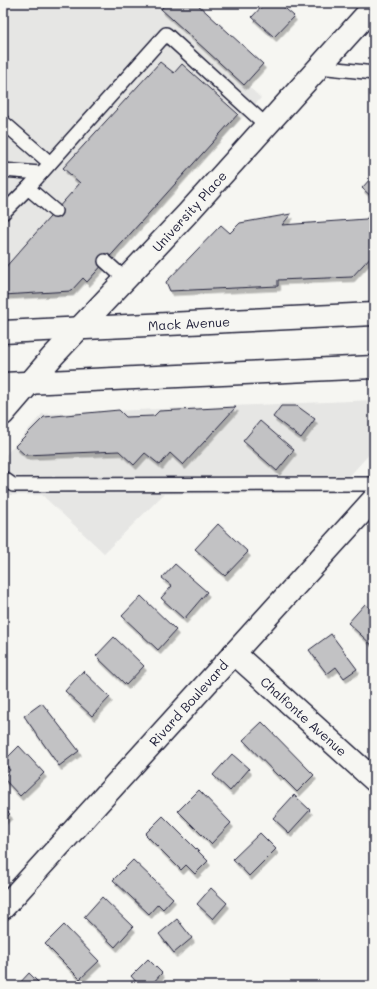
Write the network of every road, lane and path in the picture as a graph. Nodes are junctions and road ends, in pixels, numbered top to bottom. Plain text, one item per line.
1 (374, 6) edge
2 (319, 67) junction
3 (374, 72) edge
4 (3, 122) edge
5 (267, 126) junction
6 (50, 163) junction
7 (3, 170) edge
8 (40, 173) junction
9 (28, 188) junction
10 (55, 211) dead end
11 (3, 213) edge
12 (105, 261) dead end
13 (126, 280) junction
14 (374, 314) edge
15 (81, 328) junction
16 (3, 332) edge
17 (374, 368) edge
18 (29, 383) junction
19 (3, 384) edge
20 (3, 414) edge
21 (3, 478) edge
22 (374, 484) edge
23 (374, 499) edge
24 (234, 652) junction
25 (374, 780) edge
26 (3, 908) edge

1 - 2 street, University Place
2 - 3 lane
2 - 5 street, University Place
4 - 6 lane
5 - 6 lane
5 - 13 street, University Place
6 - 8 lane
7 - 8 lane
8 - 9 lane
9 - 10 lane
9 - 11 lane
12 - 13 lane
13 - 15 street, University Place
14 - 15 street, Mack Avenue
15 - 16 street, Mack Avenue
15 - 18 street, University Place
17 - 18 street
18 - 19 street
18 - 20 street, University Place
21 - 22 lane
23 - 24 street, Rivard Boulevard
24 - 25 street, Chalfonte Avenue
24 - 26 street, Rivard Boulevard

